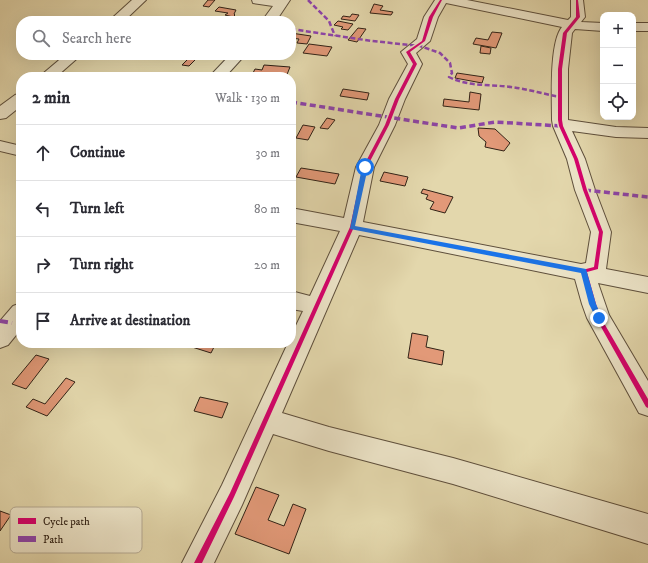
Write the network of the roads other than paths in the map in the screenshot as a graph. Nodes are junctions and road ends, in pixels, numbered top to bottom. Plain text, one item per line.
1 (140, 0) edge
2 (258, 0) edge
3 (441, 0) edge
4 (448, 0) edge
5 (577, 0) edge
6 (282, 2) edge
7 (122, 16) edge
8 (272, 16) edge
9 (571, 25) junction
10 (600, 27) edge
11 (636, 27) edge
12 (648, 27) edge
13 (68, 60) edge
14 (233, 60) edge
15 (53, 72) edge
16 (222, 72) edge
17 (16, 102) edge
18 (0, 114) edge
19 (561, 124) junction
20 (648, 133) edge
21 (0, 146) edge
22 (16, 150) edge
23 (296, 216) edge
24 (352, 227) junction
25 (584, 271) junction
26 (648, 285) edge
27 (296, 301) edge
28 (317, 306) junction
29 (16, 318) edge
30 (0, 338) edge
31 (648, 405) edge
32 (266, 420) junction
33 (648, 529) edge
34 (198, 563) edge

1 - 7 street
2 - 6 street
3 - 24 street
4 - 9 street
5 - 9 street
6 - 8 street
9 - 10 street
9 - 19 street
11 - 12 street
13 - 15 street
14 - 16 street
17 - 18 street
19 - 20 street
19 - 25 street
21 - 22 street
23 - 24 street
24 - 25 street
24 - 28 street
25 - 26 street
25 - 31 street
27 - 28 street
28 - 32 street
29 - 30 street
32 - 33 street
32 - 34 street

